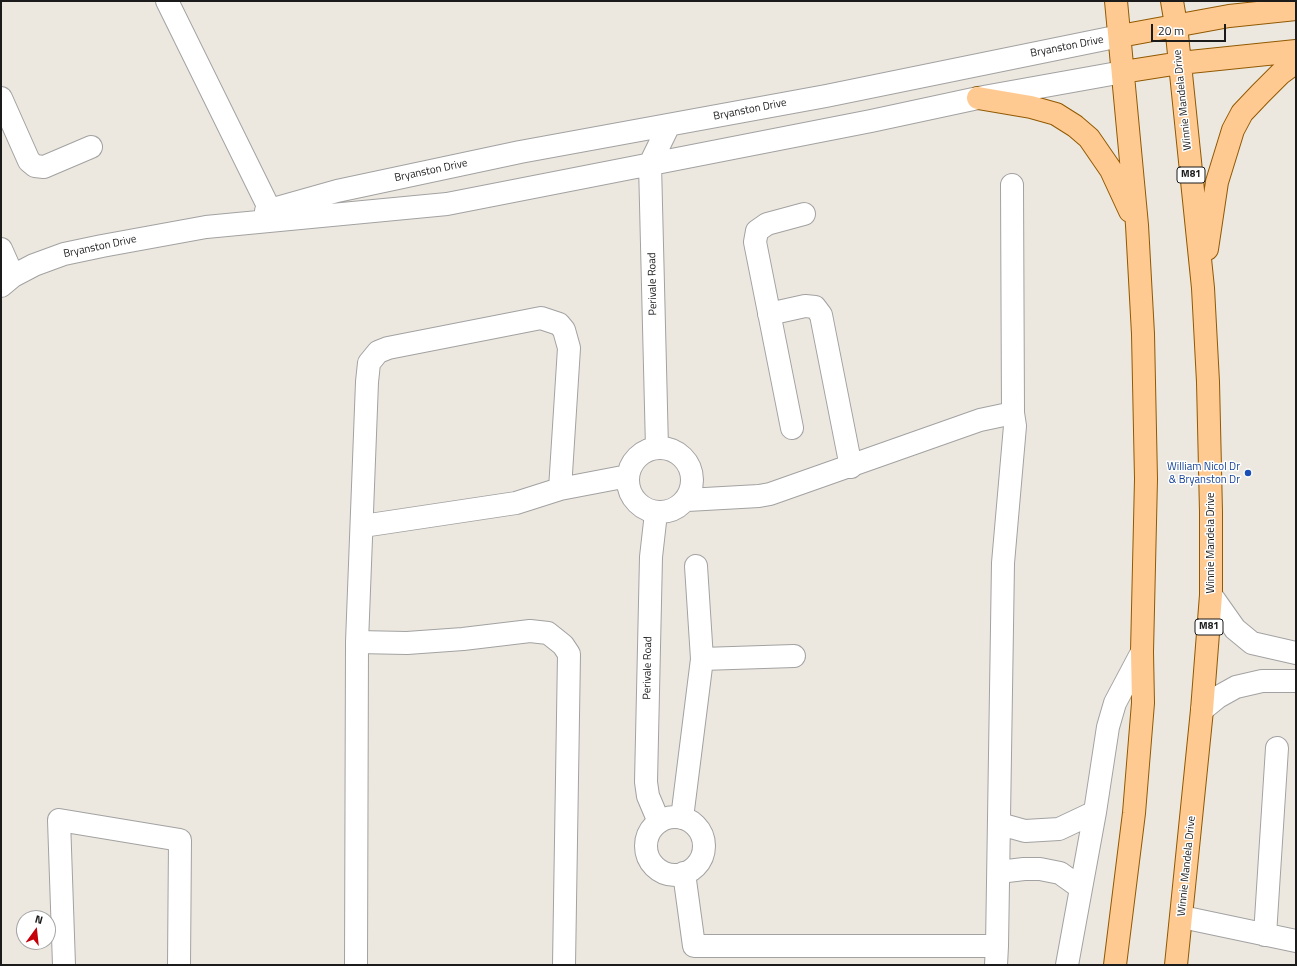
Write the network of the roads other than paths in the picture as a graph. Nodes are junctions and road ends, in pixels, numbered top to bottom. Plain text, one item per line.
1 (167, 1) edge
2 (1116, 1) edge
3 (1172, 1) edge
4 (1279, 1) edge
5 (1296, 4) edge
6 (1296, 9) edge
7 (1176, 25) junction
8 (1120, 36) junction
9 (1296, 51) edge
10 (1180, 62) junction
11 (1296, 62) edge
12 (1123, 72) junction
13 (978, 98) junction
14 (2, 101) edge
15 (669, 125) junction
16 (91, 147) dead end
17 (650, 164) junction
18 (1012, 185) dead end
19 (270, 210) junction
20 (804, 214) dead end
21 (1137, 225) junction
22 (206, 227) junction
23 (1, 249) edge
24 (7, 281) edge
25 (1203, 288) junction
26 (769, 314) junction
27 (1013, 413) junction
28 (792, 428) dead end
29 (657, 448) junction
30 (852, 467) junction
31 (628, 476) junction
32 (560, 489) junction
33 (687, 500) junction
34 (656, 513) junction
35 (362, 526) junction
36 (696, 566) dead end
37 (1211, 595) junction
38 (357, 642) junction
39 (1142, 652) junction
40 (1296, 653) edge
41 (794, 656) dead end
42 (702, 659) junction
43 (1296, 680) edge
44 (1202, 710) junction
45 (1276, 748) dead end
46 (1095, 812) junction
47 (682, 818) junction
48 (659, 822) junction
49 (1000, 824) junction
50 (999, 872) junction
51 (684, 873) junction
52 (1082, 888) junction
53 (1182, 917) junction
54 (1265, 935) junction
55 (1296, 941) edge
56 (997, 956) edge
57 (64, 965) edge
58 (179, 965) edge
59 (356, 965) edge
60 (564, 965) edge
61 (1067, 965) edge
62 (1115, 965) edge
63 (1176, 965) edge

1 - 19 street
2 - 8 main road
3 - 7 main road, Winnie Mandela Drive / M81
4 - 5 main road
6 - 7 main road, Bryanston Drive
7 - 8 main road, Bryanston Drive
7 - 10 main road, Winnie Mandela Drive / M81
8 - 12 main road
8 - 15 street, Bryanston Drive
9 - 10 main road, Bryanston Drive
10 - 12 main road, Bryanston Drive
10 - 25 main road, Winnie Mandela Drive / M81
11 - 25 main road
12 - 13 street, Bryanston Drive
12 - 21 main road
13 - 17 street, Bryanston Drive
13 - 21 main road
14 - 16 street
15 - 17 street, Perivale Road
15 - 19 street, Bryanston Drive
17 - 22 street, Bryanston Drive
17 - 29 street, Perivale Road
18 - 27 street
19 - 22 street, Bryanston Drive
20 - 26 street
21 - 39 main road
22 - 24 street, Bryanston Drive
23 - 24 street
25 - 37 main road, Winnie Mandela Drive / M81
26 - 28 street
26 - 30 street
27 - 30 street
27 - 49 street
29 - 31 street
29 - 33 street
30 - 33 street
31 - 32 street
31 - 34 street
32 - 35 street
32 - 35 street
33 - 34 street
34 - 48 street, Perivale Road
35 - 38 street
36 - 42 street
37 - 40 street
37 - 44 main road, Winnie Mandela Drive / M81
38 - 59 street
38 - 60 street
39 - 46 street
39 - 62 main road
41 - 42 street
42 - 47 street
43 - 44 street
44 - 53 main road, Winnie Mandela Drive / M81
45 - 54 street
46 - 49 street
46 - 52 street
47 - 48 street
47 - 51 street
48 - 51 street
49 - 50 street
50 - 52 street
50 - 56 street
51 - 56 street
52 - 61 street
53 - 54 street
53 - 63 main road, Winnie Mandela Drive / M81
54 - 55 street
57 - 58 street

